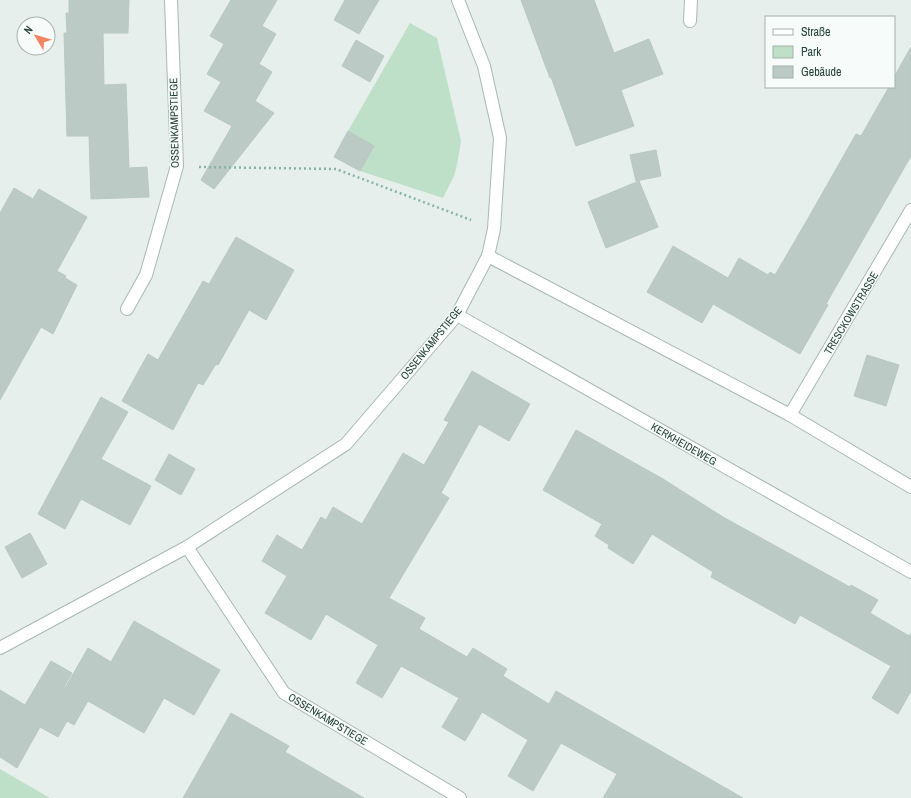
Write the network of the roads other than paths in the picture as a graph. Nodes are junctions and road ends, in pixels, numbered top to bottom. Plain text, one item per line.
1 (171, 0) edge
2 (458, 0) edge
3 (691, 0) edge
4 (690, 21) dead end
5 (911, 210) edge
6 (488, 256) junction
7 (127, 309) dead end
8 (457, 315) junction
9 (790, 415) junction
10 (911, 486) edge
11 (187, 547) junction
12 (911, 572) edge
13 (0, 648) edge
14 (460, 798) edge

1 - 7 street, OSSENKAMPSTIEGE
2 - 6 street, OSSENKAMPSTIEGE
3 - 4 street
5 - 9 street, TRESCKOWSTRASSE
6 - 8 street, OSSENKAMPSTIEGE
6 - 9 street
8 - 11 street, OSSENKAMPSTIEGE
8 - 12 street, KERKHEIDEWEG
9 - 10 street
11 - 13 street, OSSENKAMPSTIEGE
11 - 14 street, OSSENKAMPSTIEGE

